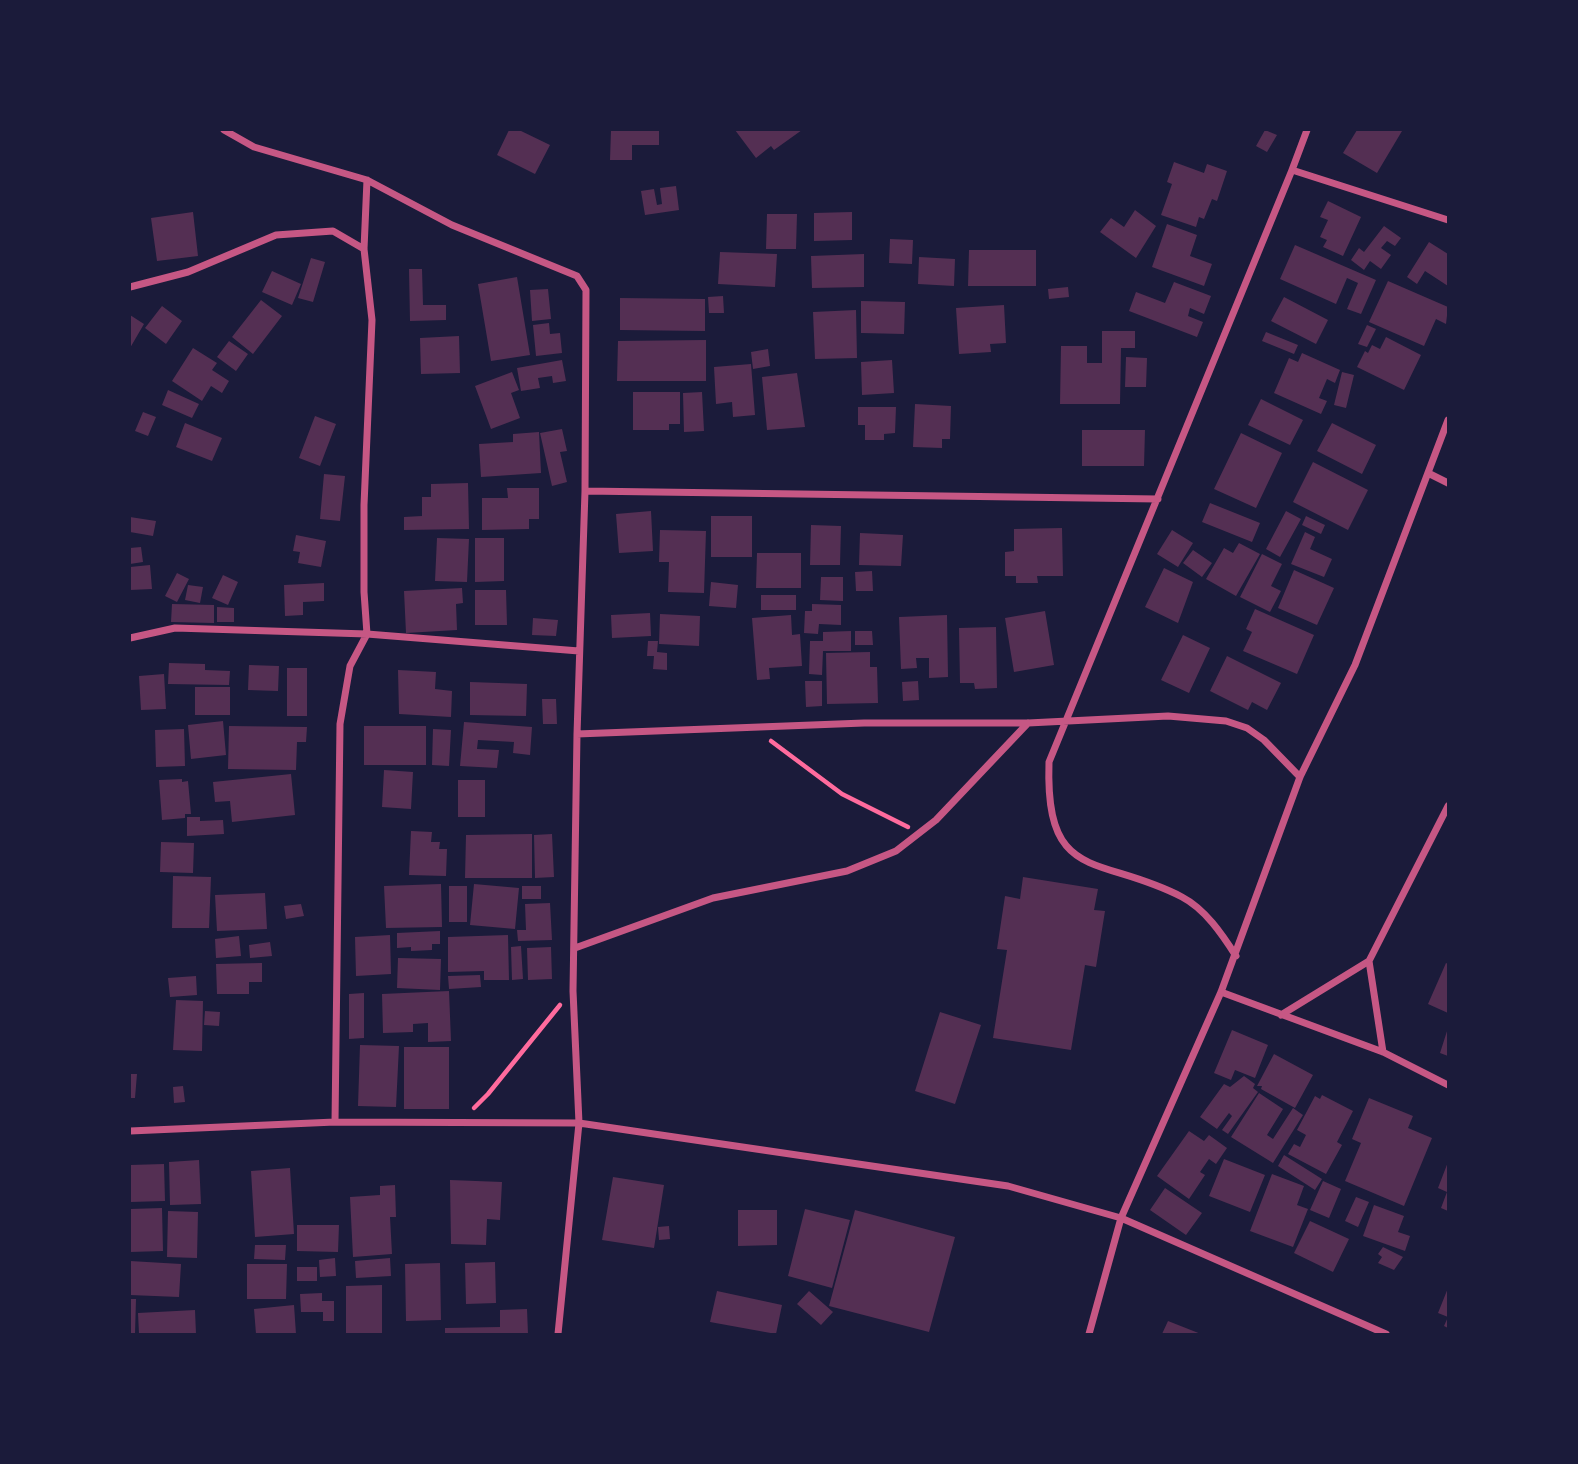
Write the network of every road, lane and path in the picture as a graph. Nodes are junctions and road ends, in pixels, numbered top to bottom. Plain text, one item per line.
1 (224, 130) edge
2 (1307, 130) edge
3 (1292, 170) junction
4 (367, 180) junction
5 (1448, 220) edge
6 (364, 249) junction
7 (130, 287) edge
8 (1448, 420) edge
9 (1428, 473) junction
10 (1448, 483) edge
11 (585, 491) junction
12 (1158, 499) junction
13 (367, 634) junction
14 (130, 638) edge
15 (579, 651) junction
16 (1065, 719) junction
17 (1028, 723) junction
18 (755, 727) junction
19 (577, 734) junction
20 (1300, 777) junction
21 (1448, 806) edge
22 (921, 834) junction
23 (575, 948) junction
24 (1236, 956) junction
25 (1369, 961) junction
26 (573, 991) junction
27 (1221, 992) junction
28 (1281, 1015) junction
29 (1383, 1052) junction
30 (1448, 1085) edge
31 (335, 1122) junction
32 (458, 1123) junction
33 (579, 1123) junction
34 (130, 1131) edge
35 (1121, 1218) junction
36 (558, 1335) edge
37 (1089, 1335) edge
38 (1386, 1335) edge

1 - 4 street
2 - 3 street
3 - 5 street
3 - 12 street
4 - 6 street
4 - 11 street
6 - 7 street
6 - 13 street
8 - 9 street
9 - 10 street
9 - 20 street
11 - 12 street
11 - 15 street
12 - 16 street
13 - 14 street
13 - 15 street
13 - 31 street
15 - 19 street
16 - 17 street
16 - 20 street
16 - 24 street
17 - 18 street
17 - 22 street
18 - 19 street
18 - 22 path
19 - 23 street
20 - 24 street
21 - 25 street
22 - 23 street
23 - 26 street
24 - 27 street
25 - 28 street
25 - 29 street
26 - 32 path
26 - 33 street
27 - 28 street
27 - 35 street
28 - 29 street
29 - 30 street
31 - 32 street
31 - 34 street
32 - 33 street
33 - 35 street
33 - 36 street
35 - 37 street
35 - 38 street

